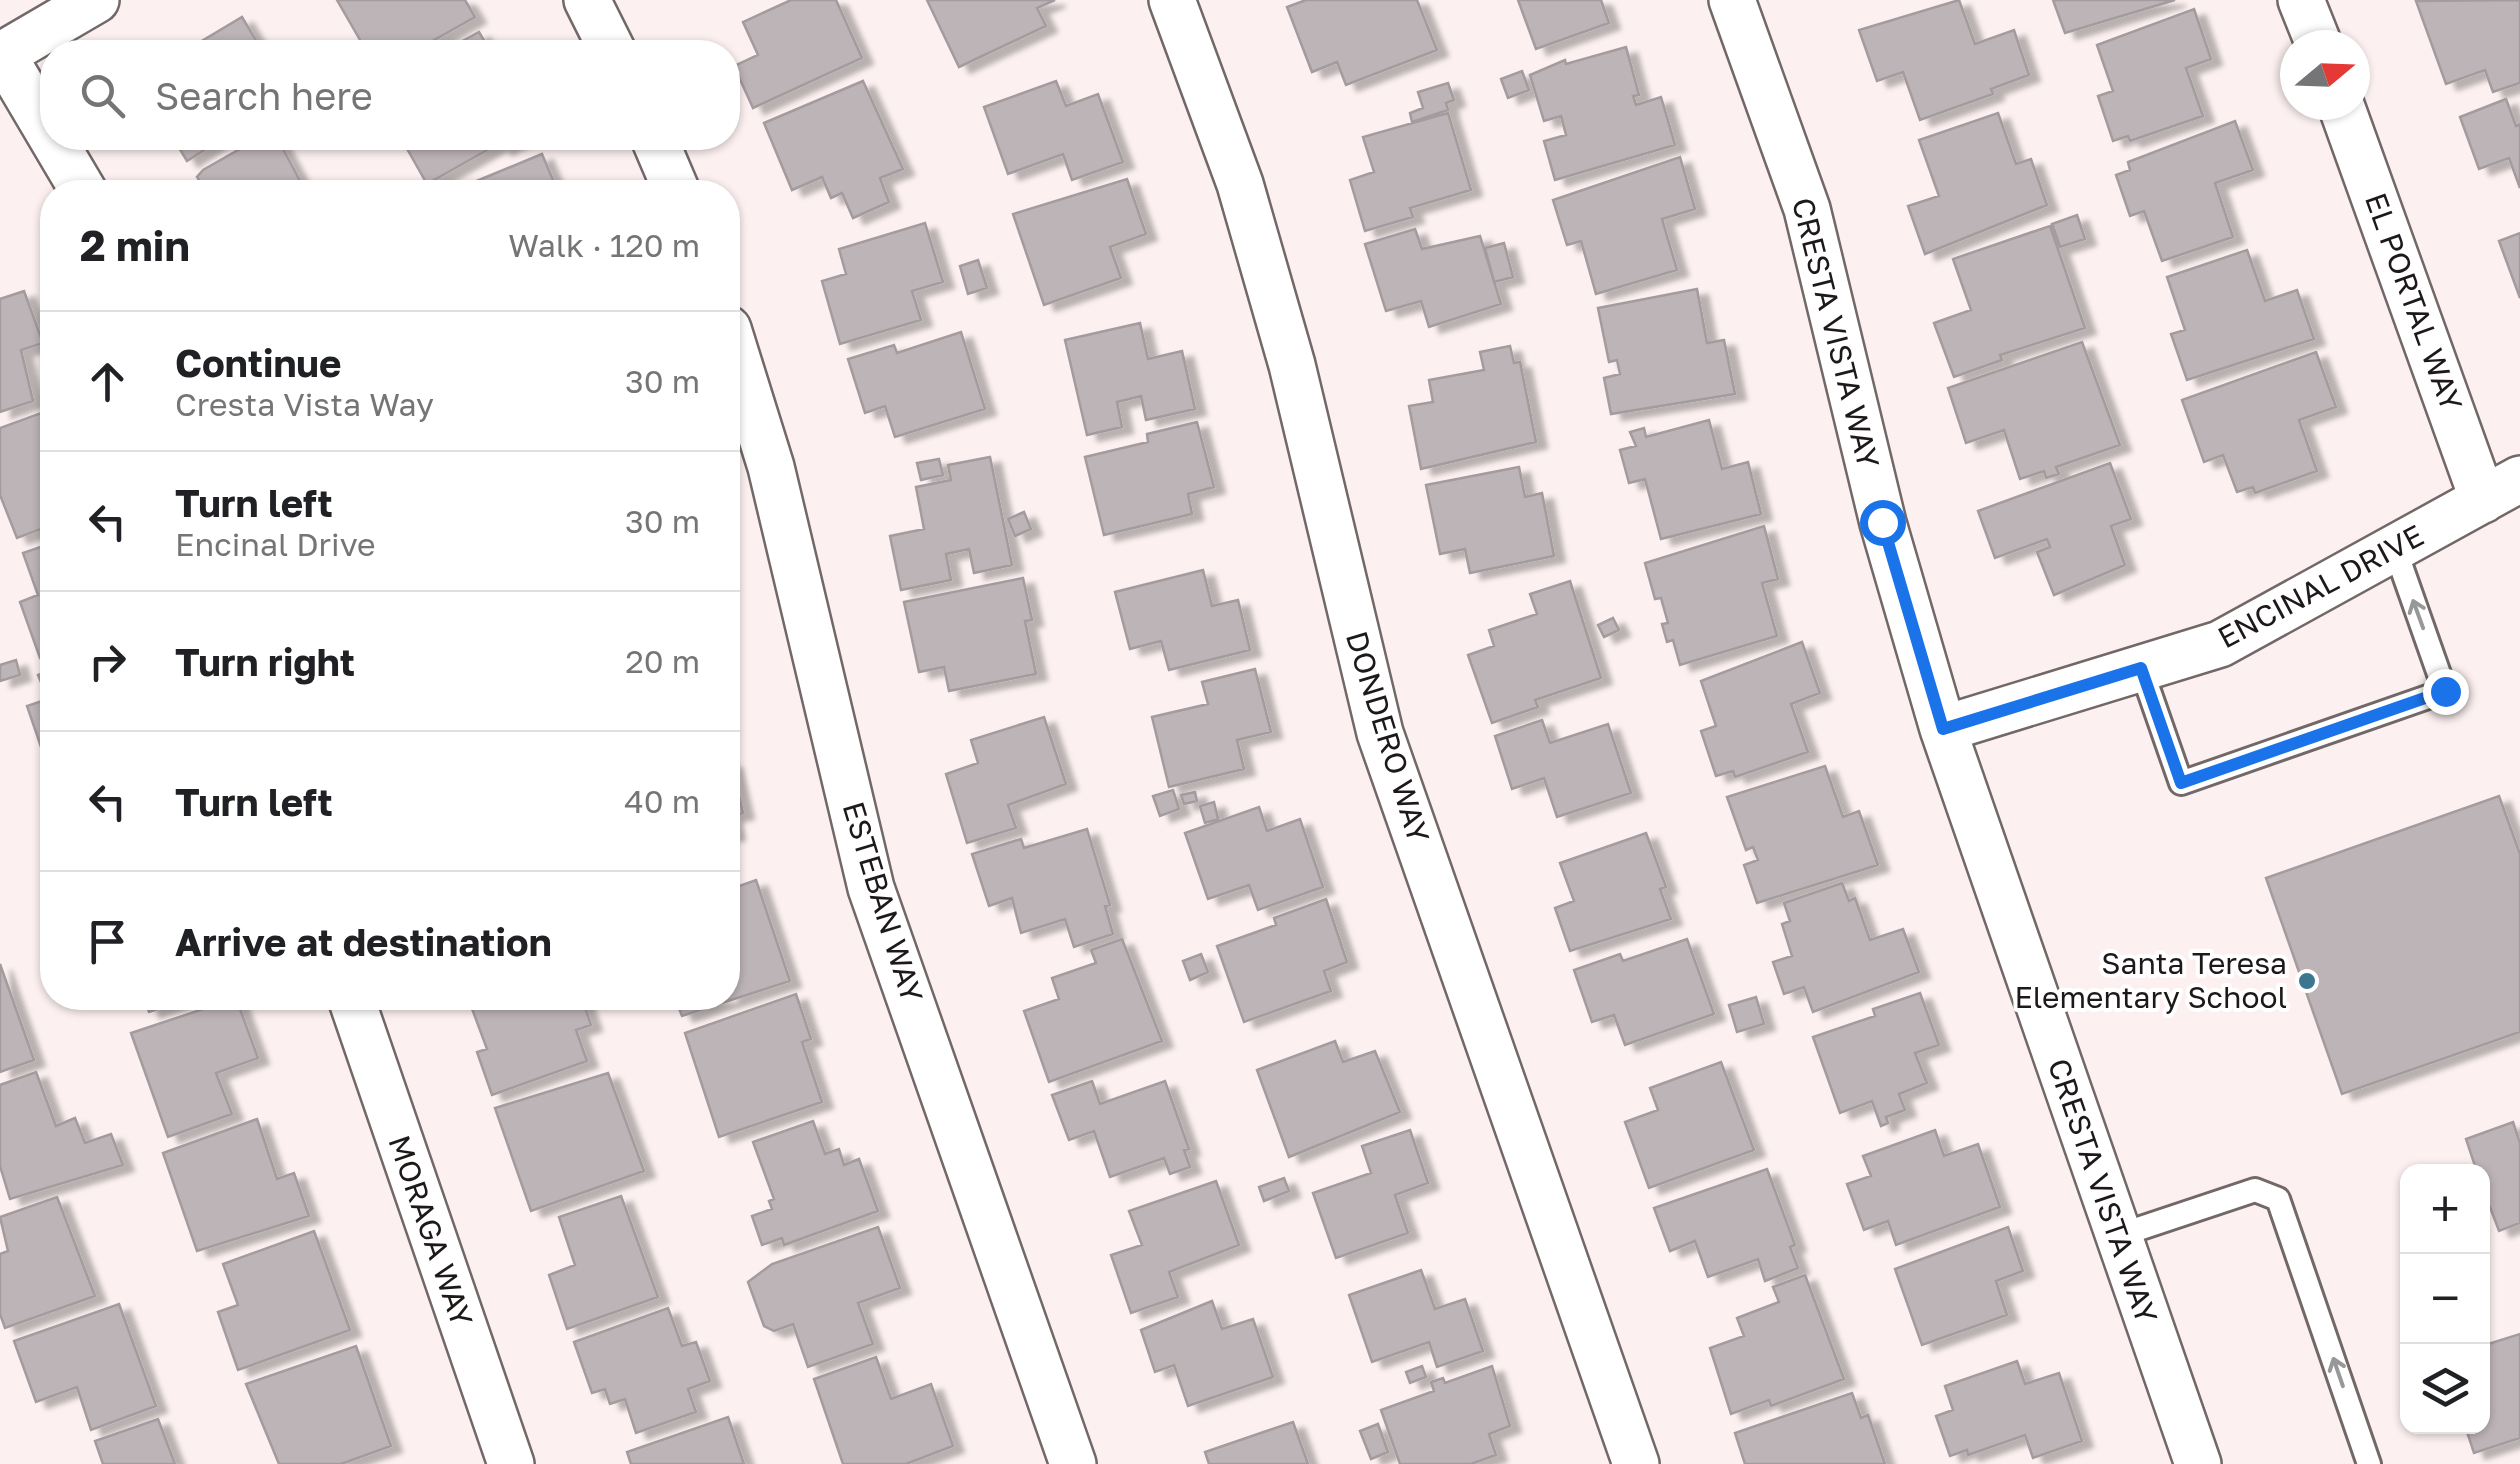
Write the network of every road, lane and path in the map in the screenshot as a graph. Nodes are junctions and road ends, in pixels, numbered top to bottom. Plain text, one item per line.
1 (96, 0) edge
2 (587, 0) edge
3 (1172, 0) edge
4 (1732, 0) edge
5 (2301, 0) edge
6 (2313, 30) edge
7 (607, 40) edge
8 (2, 56) edge
9 (40, 119) edge
10 (2348, 120) edge
11 (59, 150) edge
12 (659, 150) edge
13 (77, 180) edge
14 (672, 180) edge
15 (740, 368) edge
16 (2501, 489) edge
17 (2396, 549) junction
18 (2141, 668) junction
19 (1943, 729) junction
20 (356, 1010) edge
21 (2117, 1236) junction
22 (511, 1464) edge
23 (1073, 1464) edge
24 (1636, 1464) edge
25 (2198, 1464) edge
26 (2369, 1464) edge

1 - 8 street
2 - 7 street
3 - 24 street, DONDERO WAY
4 - 19 street, CRESTA VISTA WAY
5 - 6 street
8 - 9 street
10 - 16 street, EL PORTAL WAY
11 - 13 street
12 - 14 street
15 - 23 street, ESTEBAN WAY
16 - 17 street, ENCINAL DRIVE
17 - 18 street, ENCINAL DRIVE
18 -> 17 lane
18 - 19 street, ENCINAL DRIVE
19 - 21 street, CRESTA VISTA WAY
20 - 22 street, MORAGA WAY
21 - 25 street, CRESTA VISTA WAY
26 -> 21 lane

